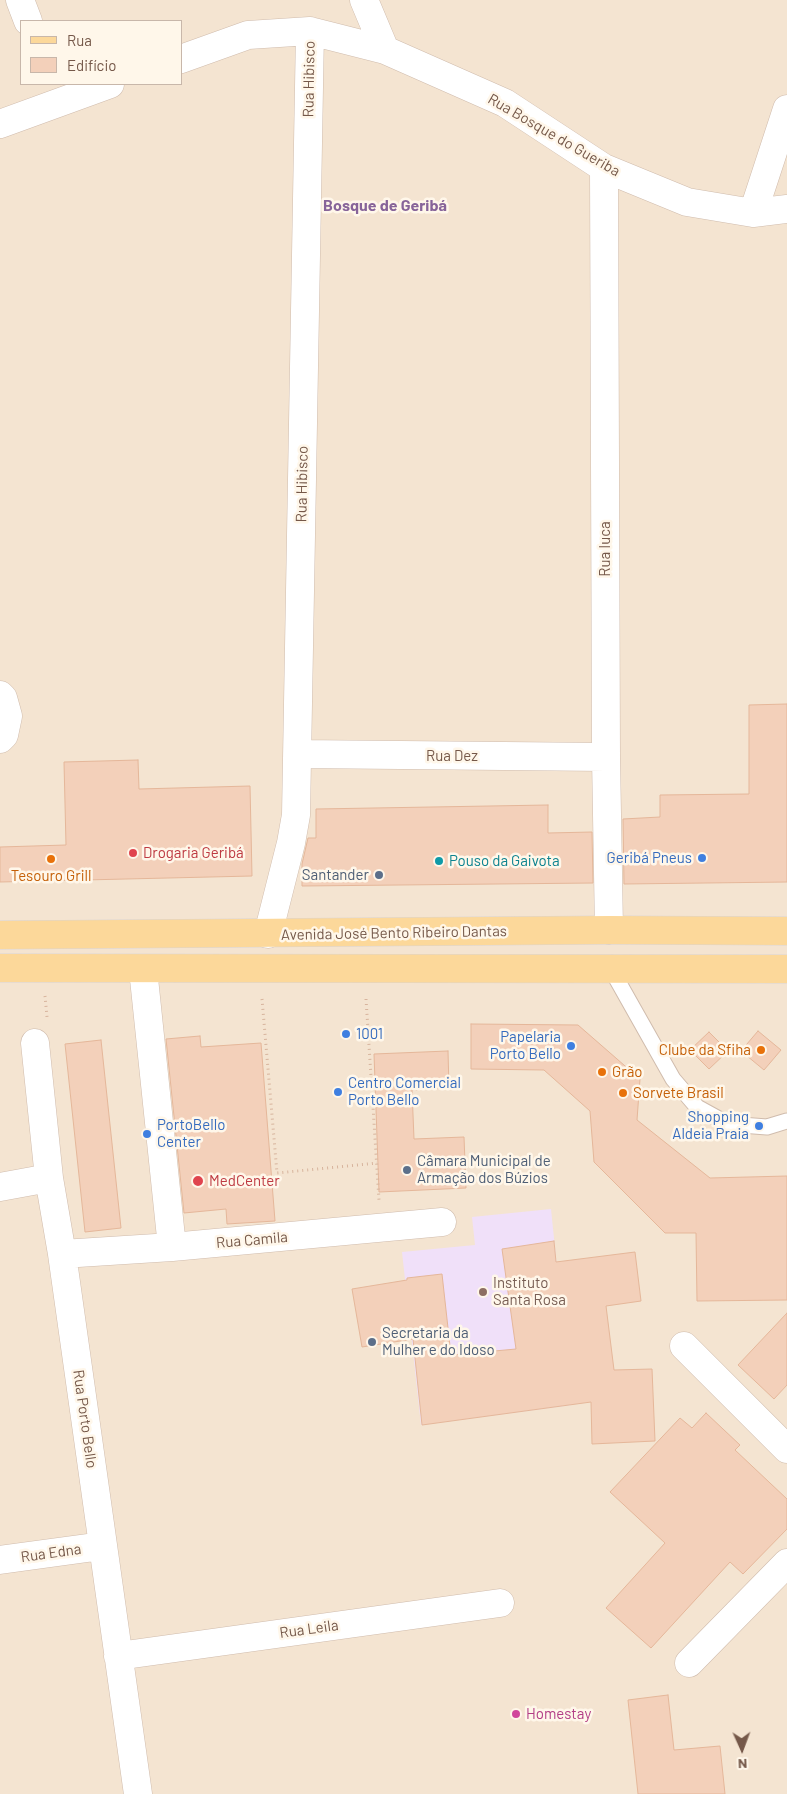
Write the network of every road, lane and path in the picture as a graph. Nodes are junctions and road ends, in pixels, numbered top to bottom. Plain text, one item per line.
1 (20, 0) edge
2 (364, 0) edge
3 (28, 20) edge
4 (310, 31) junction
5 (385, 50) junction
6 (182, 58) edge
7 (104, 85) edge
8 (54, 93) edge
9 (787, 108) edge
10 (0, 124) edge
11 (604, 168) junction
12 (787, 209) edge
13 (753, 213) junction
14 (0, 695) edge
15 (0, 739) edge
16 (298, 754) junction
17 (606, 757) junction
18 (608, 930) junction
19 (787, 931) edge
20 (268, 934) junction
21 (0, 935) edge
22 (0, 968) edge
23 (143, 969) junction
24 (260, 969) junction
25 (364, 969) junction
26 (611, 969) junction
27 (787, 969) edge
28 (35, 1043) dead end
29 (787, 1121) edge
30 (376, 1163) junction
31 (49, 1178) junction
32 (0, 1187) edge
33 (442, 1222) dead end
34 (381, 1228) junction
35 (172, 1247) junction
36 (62, 1254) junction
37 (684, 1346) dead end
38 (787, 1449) edge
39 (102, 1546) junction
40 (0, 1560) edge
41 (787, 1563) edge
42 (500, 1603) dead end
43 (118, 1656) junction
44 (689, 1663) dead end
45 (138, 1794) edge

1 - 3 street
2 - 5 street
4 - 5 street, Rua Bosque do Gueriba
4 - 6 street, Rua Bosque do Gueriba
4 - 16 street, Rua Hibisco
5 - 11 street, Rua Bosque do Gueriba
7 - 8 street
8 - 10 street
9 - 13 street
11 - 13 street, Rua Bosque do Gueriba
11 - 17 street, Rua Iuca
12 - 13 street, Rua Bosque do Gueriba
14 - 15 street
16 - 17 street, Rua Dez
16 - 20 street, Rua Hibisco
17 - 18 street, Rua Iuca
18 - 19 main road, Avenida José Bento Ribeiro Dantas
18 - 20 main road, Avenida José Bento Ribeiro Dantas
20 - 21 main road, Avenida José Bento Ribeiro Dantas
22 - 23 main road
23 - 24 main road
23 - 35 street
24 - 25 main road
24 - 30 path
25 - 26 main road
25 - 30 path
26 - 27 main road
26 - 29 lane
28 - 31 street, Rua Porto Bello
30 - 34 path
31 - 32 street
31 - 36 street, Rua Porto Bello
33 - 34 street, Rua Camila
34 - 35 street, Rua Camila
35 - 36 street, Rua Camila
36 - 39 street, Rua Porto Bello
37 - 38 street
39 - 40 street, Rua Edna
39 - 43 street, Rua Porto Bello
41 - 44 street
42 - 43 street, Rua Leila
43 - 45 street, Rua Porto Bello

